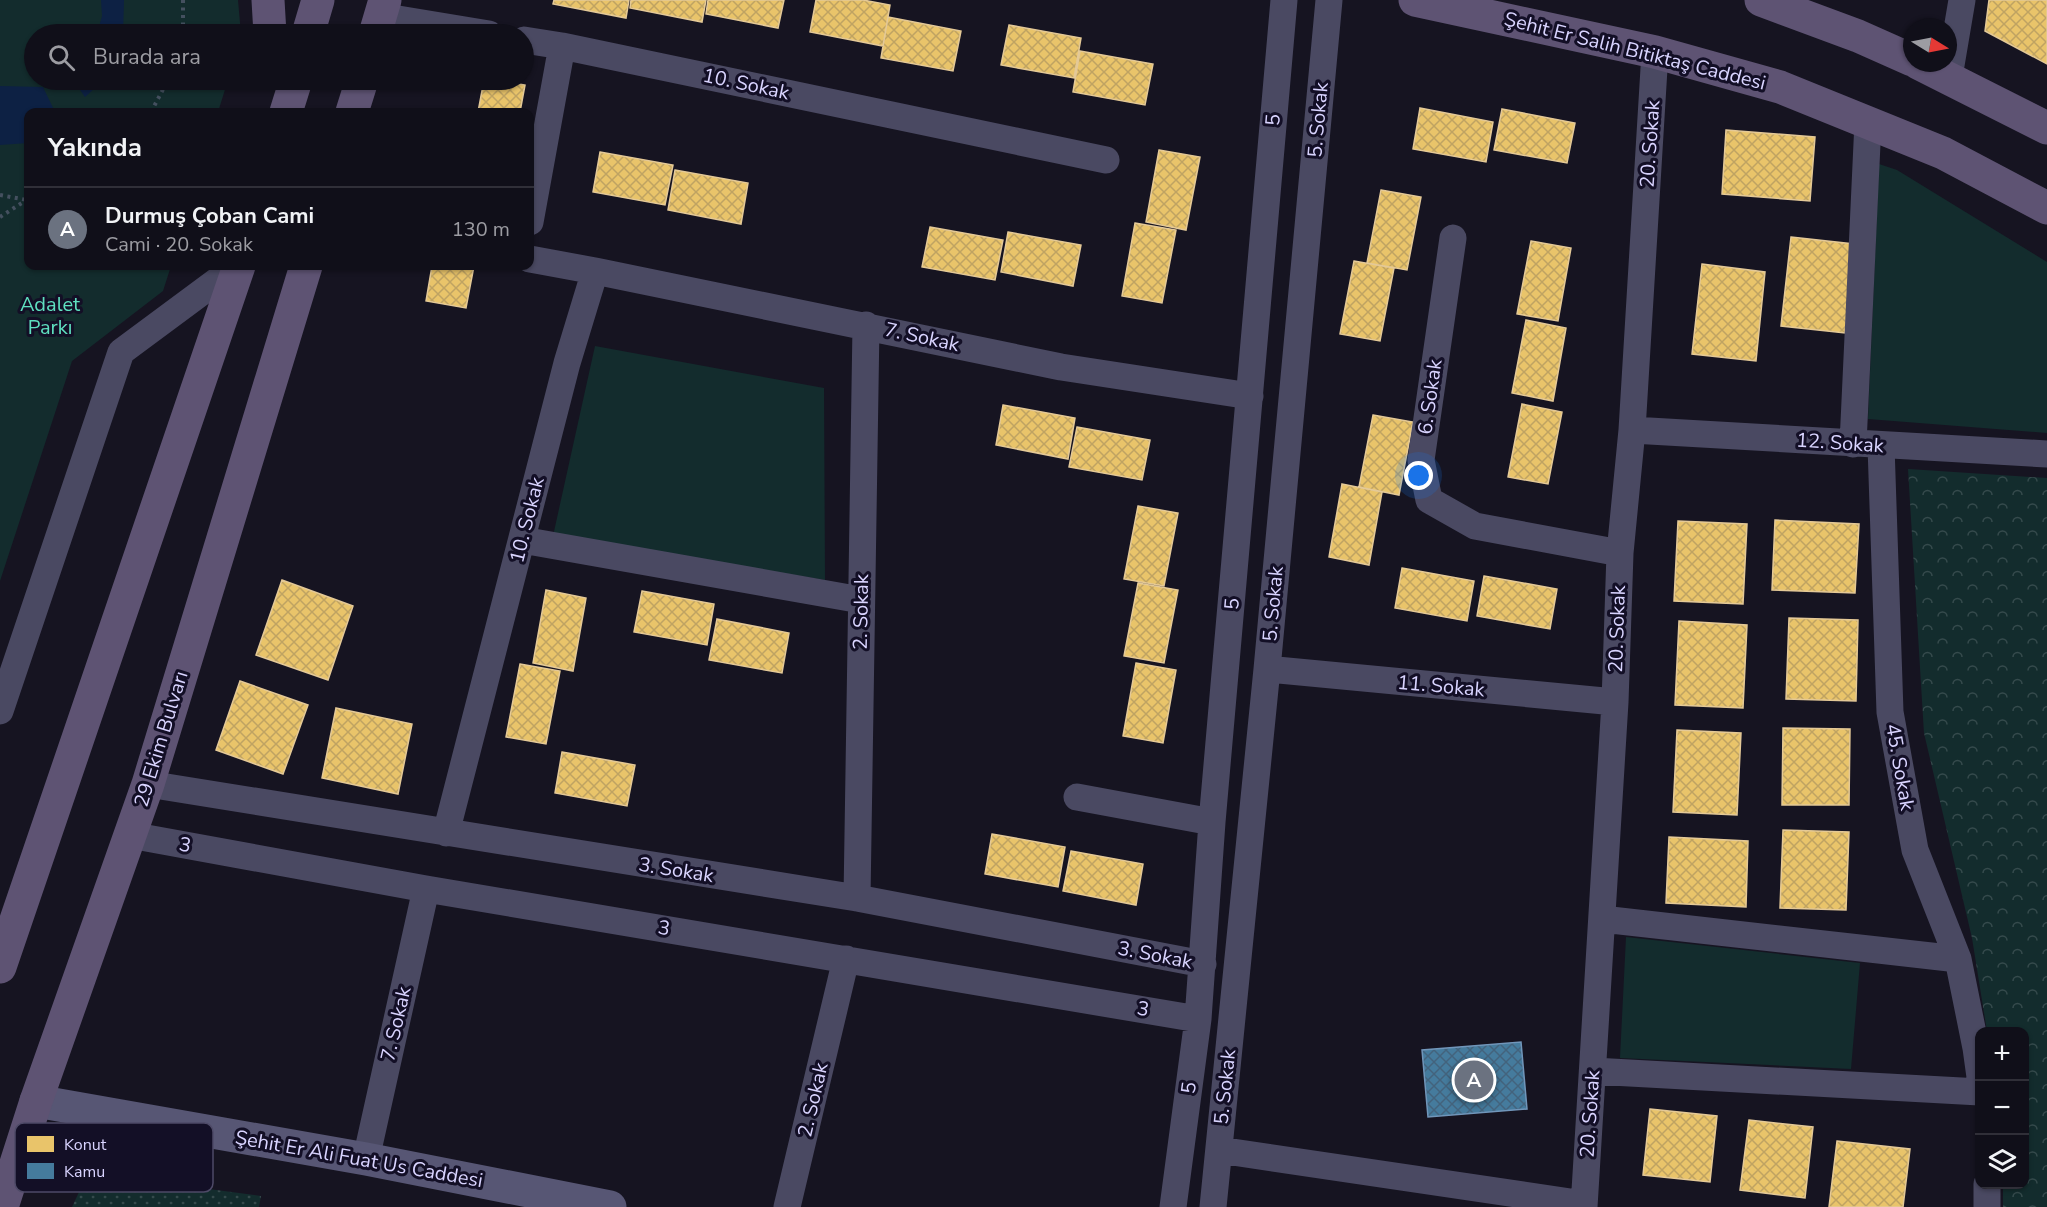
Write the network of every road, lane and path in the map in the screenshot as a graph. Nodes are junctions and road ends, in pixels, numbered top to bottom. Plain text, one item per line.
1 (183, 0) edge
2 (268, 0) edge
3 (318, 0) edge
4 (1284, 0) edge
5 (1329, 0) edge
6 (1414, 0) edge
7 (1761, 0) edge
8 (1962, 0) edge
9 (384, 13) edge
10 (183, 24) edge
11 (269, 24) edge
12 (311, 24) edge
13 (439, 24) edge
14 (534, 42) edge
15 (562, 46) junction
16 (1655, 52) junction
17 (1903, 56) edge
18 (1937, 72) edge
19 (1948, 77) junction
20 (163, 90) edge
21 (272, 90) edge
22 (293, 90) edge
23 (359, 90) edge
24 (153, 108) edge
25 (272, 108) edge
26 (287, 108) edge
27 (353, 108) edge
28 (1868, 122) junction
29 (2047, 128) edge
30 (1106, 160) dead end
31 (0, 195) edge
32 (24, 199) edge
33 (534, 200) edge
34 (24, 202) edge
35 (2047, 208) edge
36 (0, 217) edge
37 (1453, 238) dead end
38 (534, 260) edge
39 (233, 270) edge
40 (237, 270) edge
41 (305, 270) edge
42 (595, 272) junction
43 (866, 325) junction
44 (1250, 396) junction
45 (1632, 430) junction
46 (1853, 444) junction
47 (1881, 446) junction
48 (2047, 454) edge
49 (522, 540) junction
50 (1620, 553) junction
51 (861, 600) junction
52 (1268, 669) junction
53 (1615, 702) junction
54 (0, 711) edge
55 (148, 784) junction
56 (1077, 797) dead end
57 (1212, 822) junction
58 (446, 833) junction
59 (130, 836) junction
60 (426, 889) junction
61 (857, 898) junction
62 (1602, 919) junction
63 (846, 959) junction
64 (1958, 959) junction
65 (1203, 964) junction
66 (0, 967) edge
67 (1198, 1018) junction
68 (1975, 1043) edge
69 (1593, 1071) junction
70 (1975, 1092) edge
71 (36, 1101) junction
72 (29, 1123) edge
73 (161, 1123) edge
74 (213, 1132) edge
75 (1219, 1150) junction
76 (366, 1159) junction
77 (15, 1166) edge
78 (1987, 1189) edge
79 (1584, 1206) edge
80 (2, 1207) edge
81 (610, 1207) edge
82 (787, 1207) edge
83 (1173, 1207) edge
84 (1213, 1207) edge
85 (1987, 1207) edge

1 - 10 path
2 - 11 main road
3 - 12 main road
4 - 44 street, 5
5 - 52 street, 5. Sokak
6 - 16 main road, Şehit Er Salih Bitiktaş Caddesi
7 - 17 main road
8 - 19 street
9 - 13 street
14 - 15 street, 10. Sokak
15 - 30 street, 10. Sokak
15 - 33 street
16 - 28 main road, Şehit Er Salih Bitiktaş Caddesi
16 - 45 street, 20. Sokak
18 - 19 main road
19 - 29 main road
20 - 24 path
21 - 25 main road
22 - 26 main road
23 - 27 main road
28 - 35 main road, Şehit Er Salih Bitiktaş Caddesi
28 - 46 street
31 - 32 path
34 - 36 path
37 - 50 street, 6. Sokak
38 - 42 street
39 - 54 street
40 - 66 main road
41 - 55 main road, 29 Ekim Bulvarı
42 - 43 street, 7. Sokak
42 - 49 street, 10. Sokak
43 - 44 street, 7. Sokak
43 - 51 street, 2. Sokak
44 - 57 street, 5
45 - 46 street, 12. Sokak
45 - 50 street, 20. Sokak
46 - 47 street, 12. Sokak
47 - 48 street, 12. Sokak
47 - 64 street, 45. Sokak
49 - 51 street
49 - 58 street, 10. Sokak
50 - 53 street, 20. Sokak
51 - 61 street, 2. Sokak
52 - 53 street, 11. Sokak
52 - 75 street, 5. Sokak
53 - 62 street, 20. Sokak
55 - 58 street, 3. Sokak
55 - 59 main road, 29 Ekim Bulvarı
56 - 57 street
57 - 65 street, 5
58 - 61 street, 3. Sokak
59 - 60 street, 3
59 - 71 main road, 29 Ekim Bulvarı
60 - 63 street, 3
60 - 76 street, 7. Sokak
61 - 65 street, 3. Sokak
62 - 64 street
62 - 69 street, 20. Sokak
63 - 67 street, 3
63 - 82 street, 2. Sokak
64 - 68 street, 45. Sokak
65 - 67 street, 5
67 - 83 street, 5
69 - 70 street
69 - 79 street, 20. Sokak
71 - 72 main road, 29 Ekim Bulvarı
71 - 73 street, Şehit Er Ali Fuat Us Caddesi
74 - 76 street, Şehit Er Ali Fuat Us Caddesi
75 - 79 street
75 - 84 street, 5. Sokak
76 - 81 street, Şehit Er Ali Fuat Us Caddesi
77 - 80 main road, 29 Ekim Bulvarı
78 - 85 street

